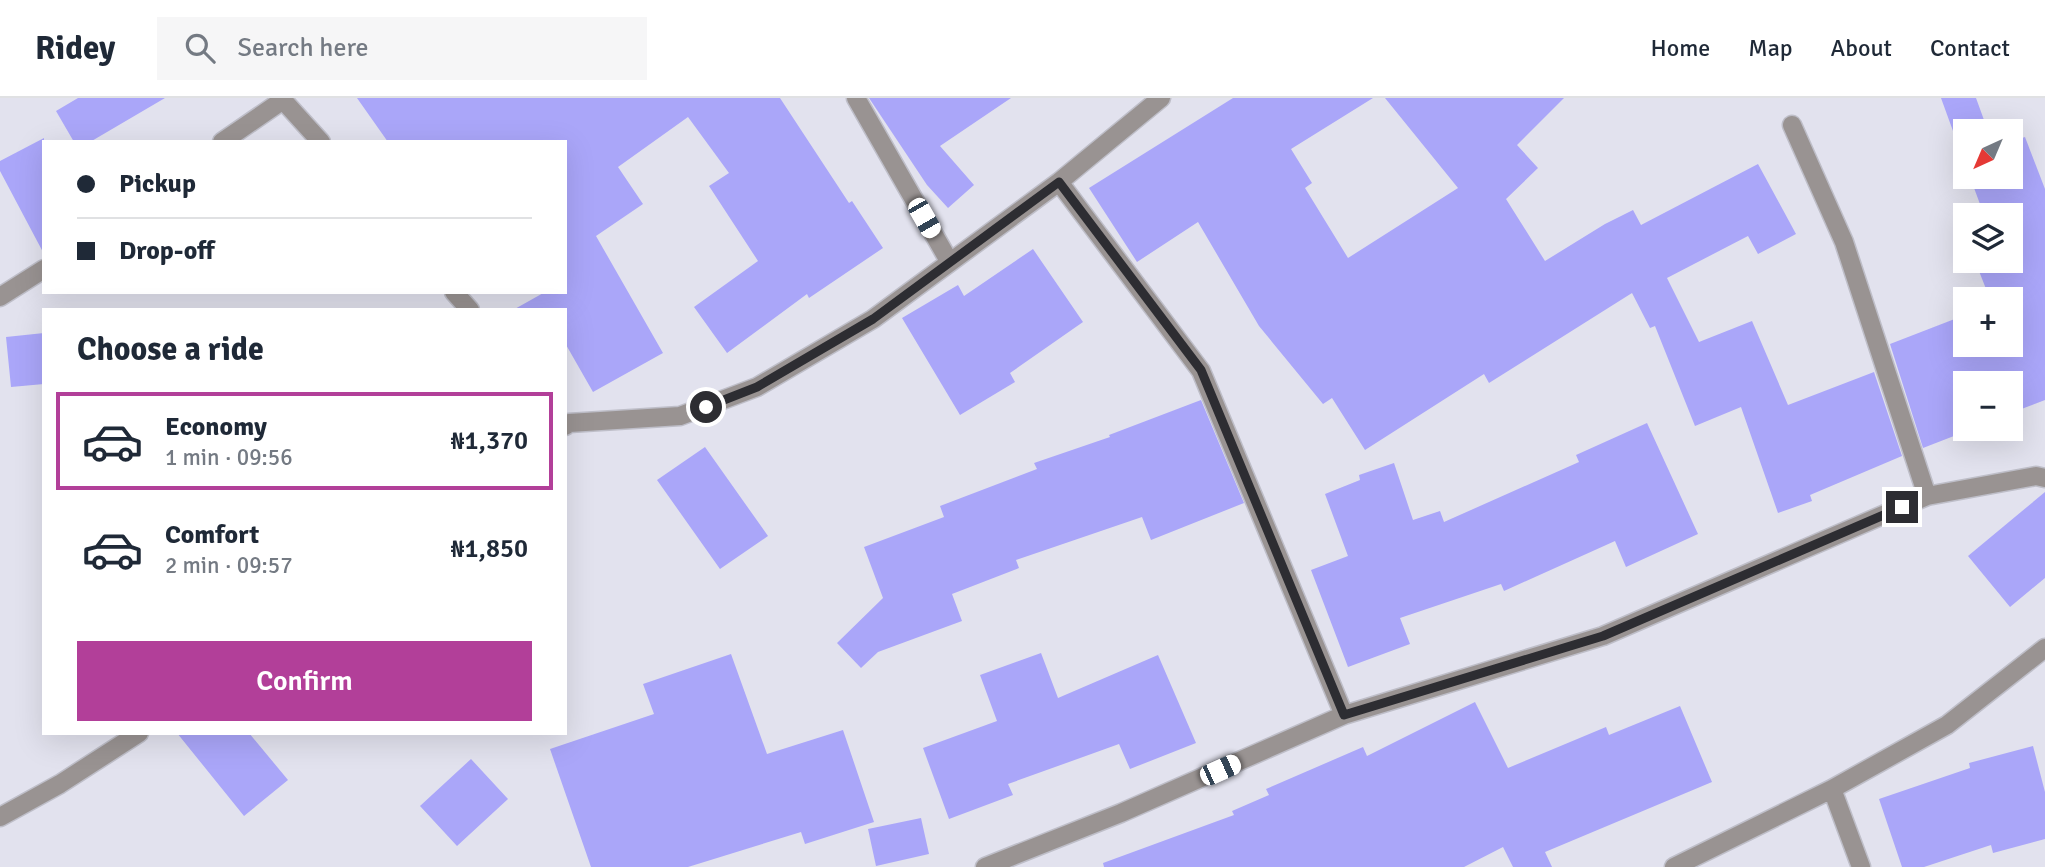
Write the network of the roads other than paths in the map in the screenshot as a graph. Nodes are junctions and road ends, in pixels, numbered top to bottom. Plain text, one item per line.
1 (856, 98) edge
2 (1161, 98) edge
3 (282, 99) edge
4 (1792, 125) dead end
5 (225, 140) edge
6 (319, 140) edge
7 (1059, 182) junction
8 (949, 261) junction
9 (42, 270) edge
10 (456, 294) edge
11 (0, 297) edge
12 (468, 308) edge
13 (567, 422) edge
14 (2045, 478) edge
15 (1927, 496) junction
16 (2045, 648) edge
17 (1344, 715) junction
18 (136, 735) edge
19 (1832, 789) junction
20 (0, 817) edge
21 (985, 867) edge
22 (1674, 867) edge
23 (1861, 867) edge

1 - 8 street
2 - 7 street
3 - 5 street
3 - 6 street
4 - 15 street
7 - 8 street
7 - 17 street
8 - 13 street
9 - 11 street
10 - 12 street
14 - 15 street
15 - 17 street
16 - 19 street
17 - 21 street
18 - 20 street
19 - 22 street
19 - 23 street

